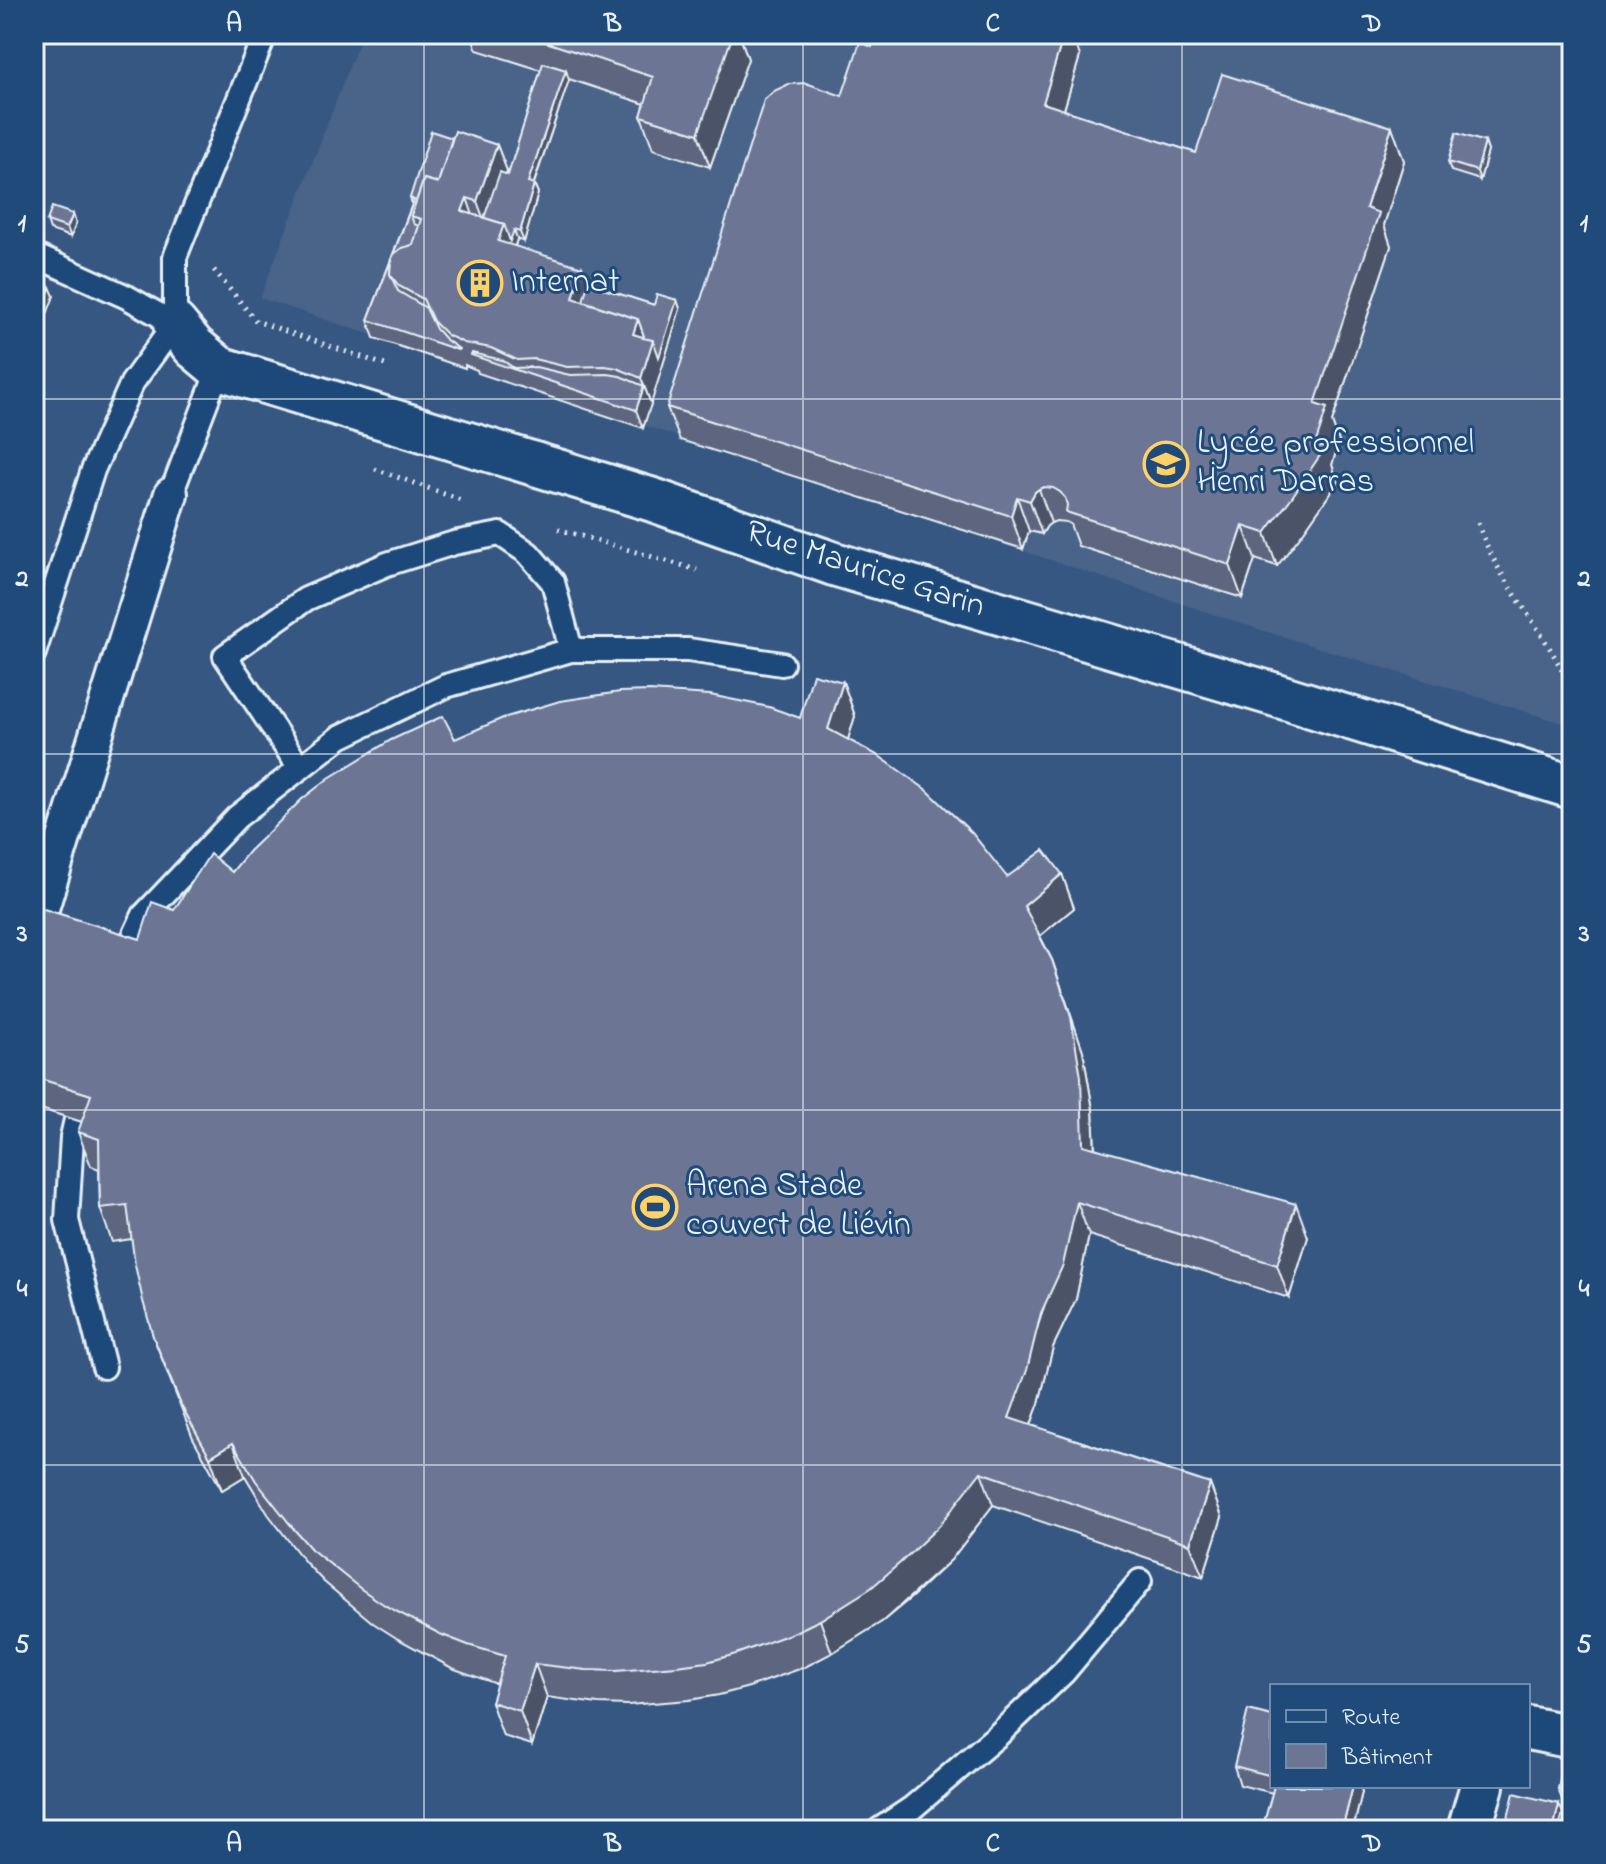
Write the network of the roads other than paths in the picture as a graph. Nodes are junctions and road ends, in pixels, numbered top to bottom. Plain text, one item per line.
1 (265, 34) edge
2 (34, 255) edge
3 (175, 324) junction
4 (219, 368) junction
5 (171, 494) joint
6 (571, 650) junction
7 (34, 653) edge
8 (782, 664) dead end
9 (300, 768) junction
10 (1572, 787) edge
11 (34, 934) edge
12 (113, 983) edge
13 (88, 1067) edge
14 (104, 1367) dead end
15 (1140, 1581) dead end
16 (1530, 1728) edge
17 (1572, 1737) edge
18 (1481, 1788) edge
19 (879, 1830) edge
20 (1469, 1830) edge

1 - 3 lane
2 - 3 lane
3 - 4 street, Rue Maurice Garin
3 - 7 lane
4 - 5 lane
4 - 10 street, Rue Maurice Garin
5 - 11 street
6 - 8 lane
6 - 9 lane
6 - 9 lane
9 - 12 lane
13 - 14 lane
15 - 19 lane
16 - 17 street
18 - 20 street

